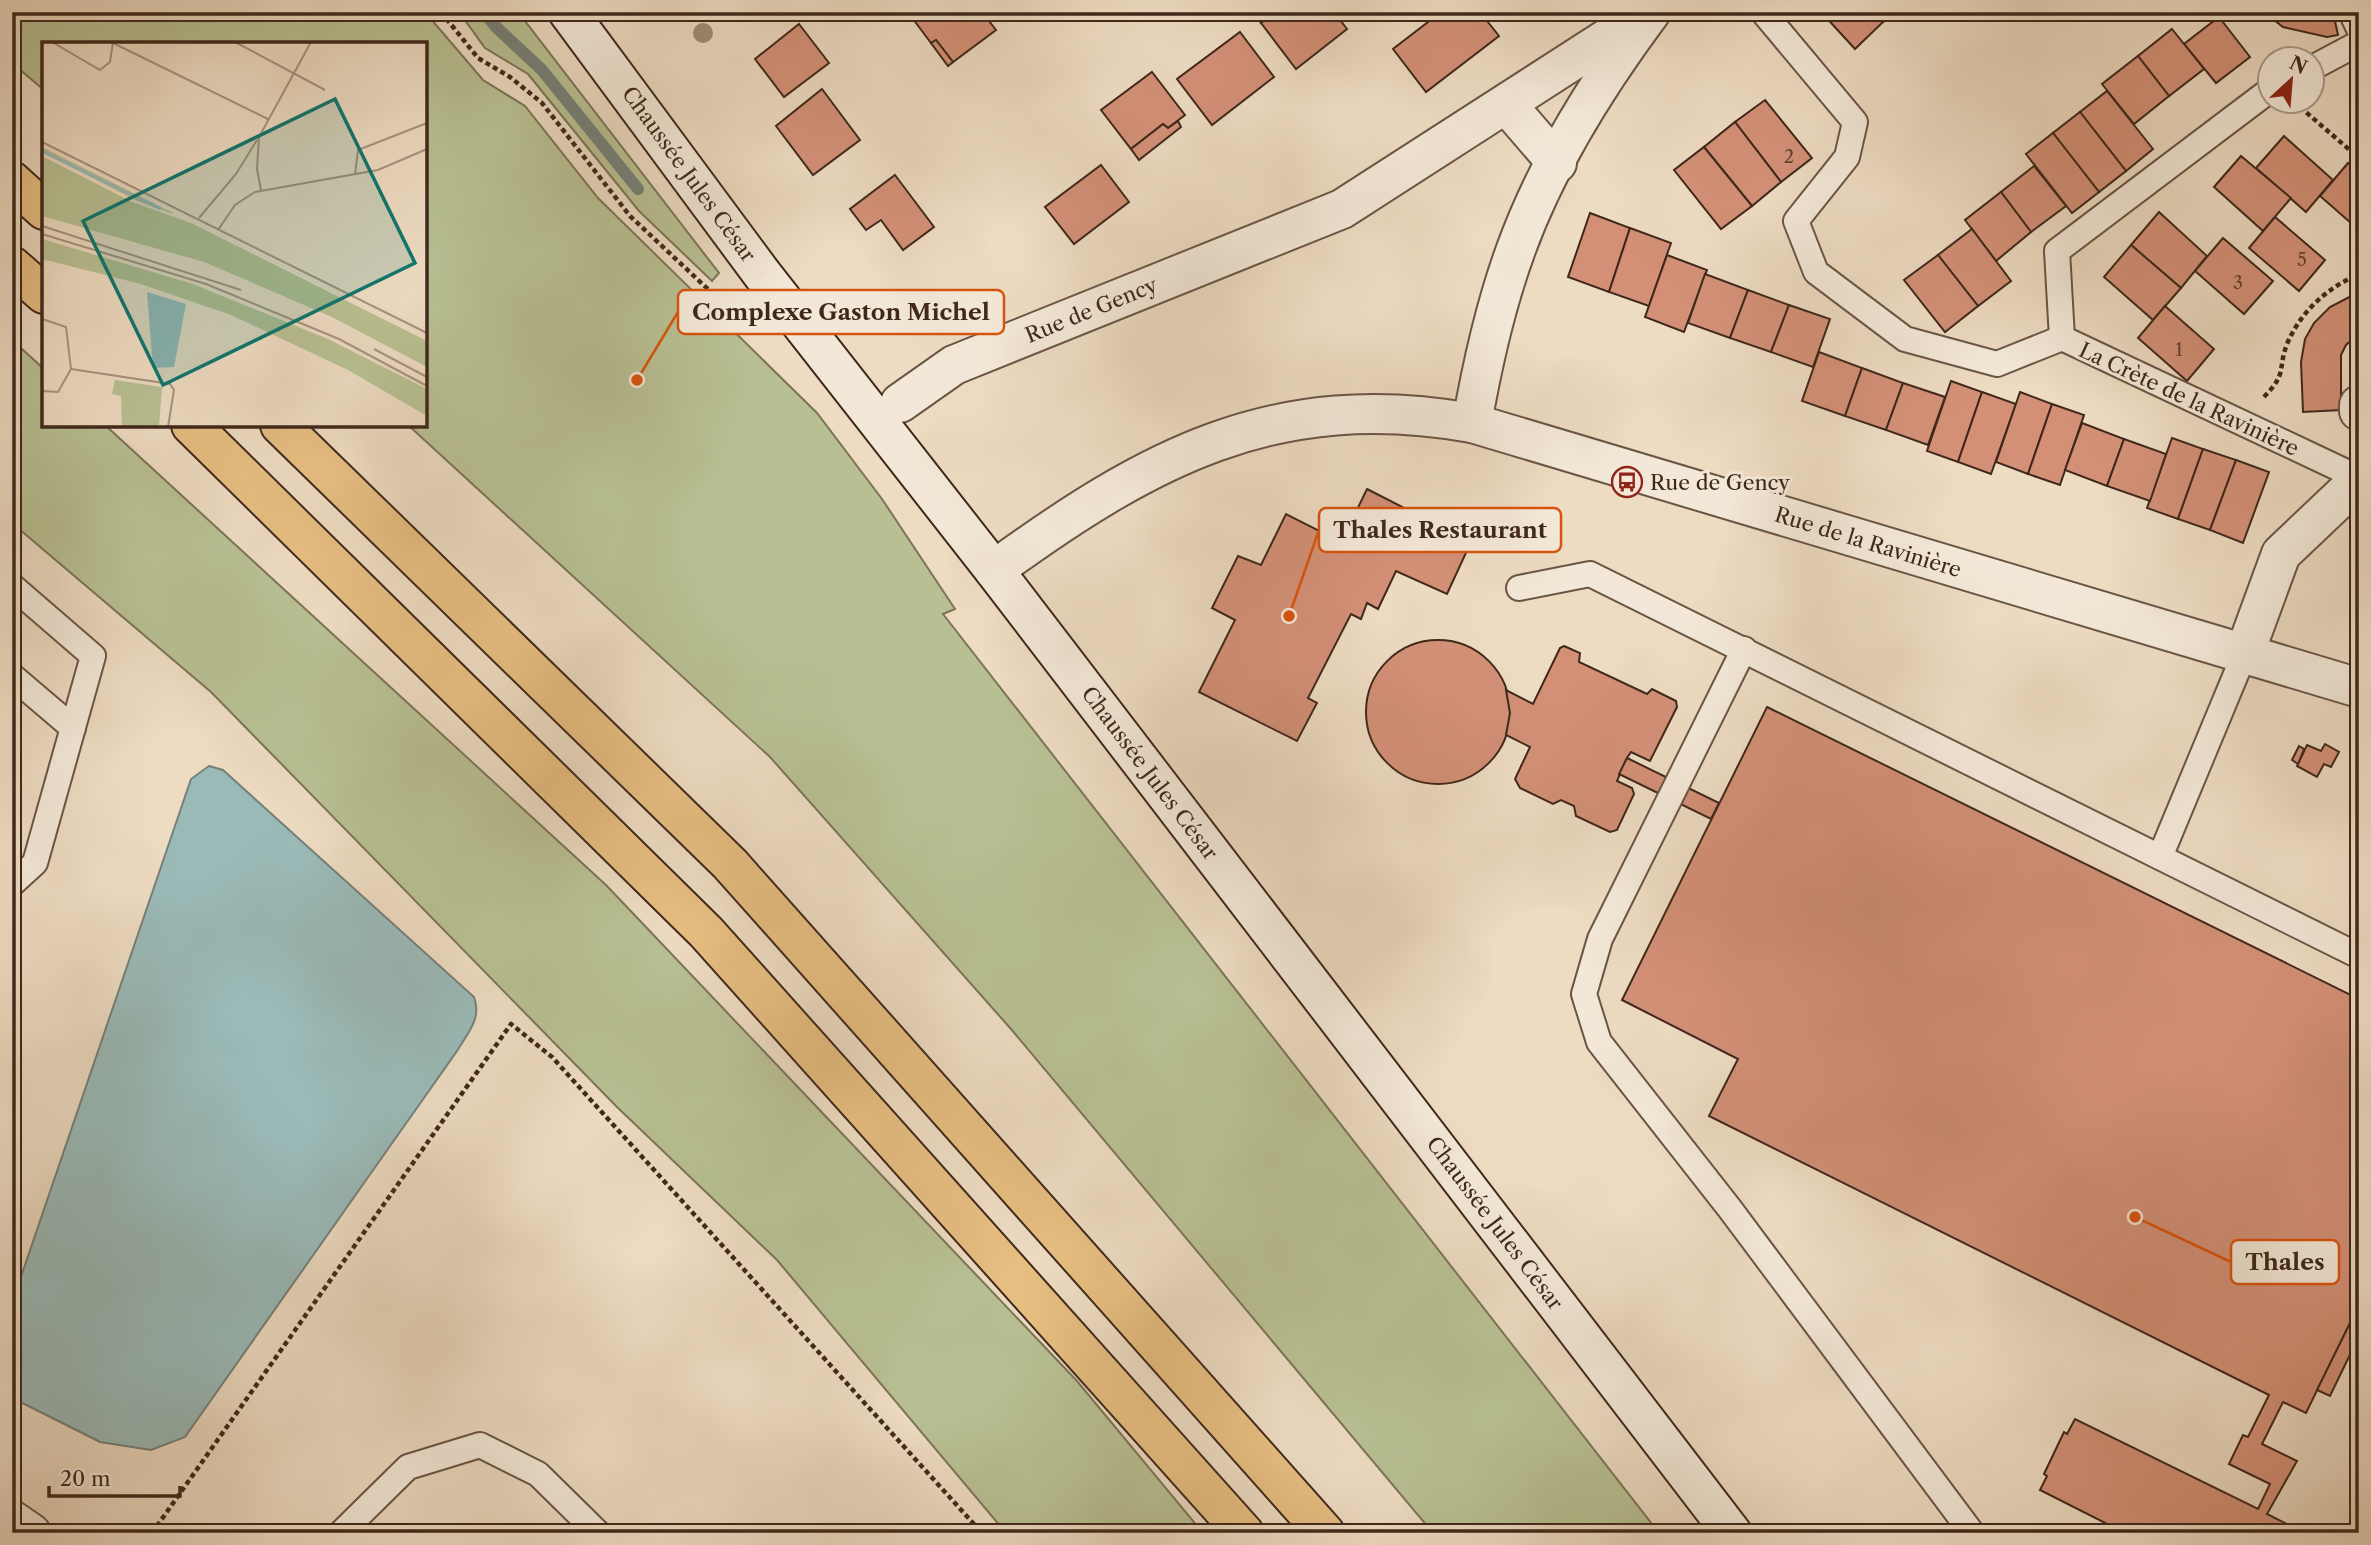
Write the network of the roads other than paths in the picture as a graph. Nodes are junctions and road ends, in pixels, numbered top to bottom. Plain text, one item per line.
1 (568, 12) edge
2 (1650, 12) edge
3 (1763, 12) edge
4 (2351, 12) edge
5 (2359, 29) edge
6 (2359, 43) edge
7 (2326, 61) edge
8 (2256, 101) edge
9 (1507, 105) junction
10 (1557, 163) junction
11 (12, 181) edge
12 (42, 207) edge
13 (12, 266) edge
14 (42, 292) edge
15 (2062, 338) junction
16 (900, 403) dead end
17 (2359, 405) edge
18 (2359, 411) edge
19 (1472, 423) junction
20 (193, 427) edge
21 (282, 427) edge
22 (2359, 479) edge
23 (994, 570) junction
24 (12, 586) edge
25 (1519, 588) dead end
26 (1744, 649) junction
27 (2244, 655) junction
28 (12, 676) edge
29 (2359, 688) edge
30 (73, 727) junction
31 (2160, 857) junction
32 (12, 884) edge
33 (2359, 956) edge
34 (341, 1533) edge
35 (598, 1533) edge
36 (1244, 1533) edge
37 (1325, 1533) edge
38 (1732, 1533) edge
39 (1972, 1533) edge

1 - 23 street, Chaussée Jules César
2 - 9 street, Rue de Gency
2 - 10 street, Rue de Gency
3 - 15 lane, La Crète de la Ravinière
4 - 5 lane
6 - 7 lane
8 - 15 lane
9 - 10 street
9 - 16 street, Rue de Gency
10 - 19 street, Rue de Gency
11 - 12 highway
13 - 14 highway
15 - 22 lane, La Crète de la Ravinière
17 - 18 street
19 - 23 street, Rue de la Ravinière
19 - 27 street, Rue de la Ravinière
20 - 36 highway
21 - 37 highway
22 - 27 street
23 - 38 street, Chaussée Jules César
24 - 30 lane
25 - 26 lane
26 - 31 lane
26 - 39 lane
27 - 29 street, Rue de la Ravinière
27 - 31 lane
28 - 30 lane
30 - 32 lane
31 - 33 lane
34 - 35 lane

